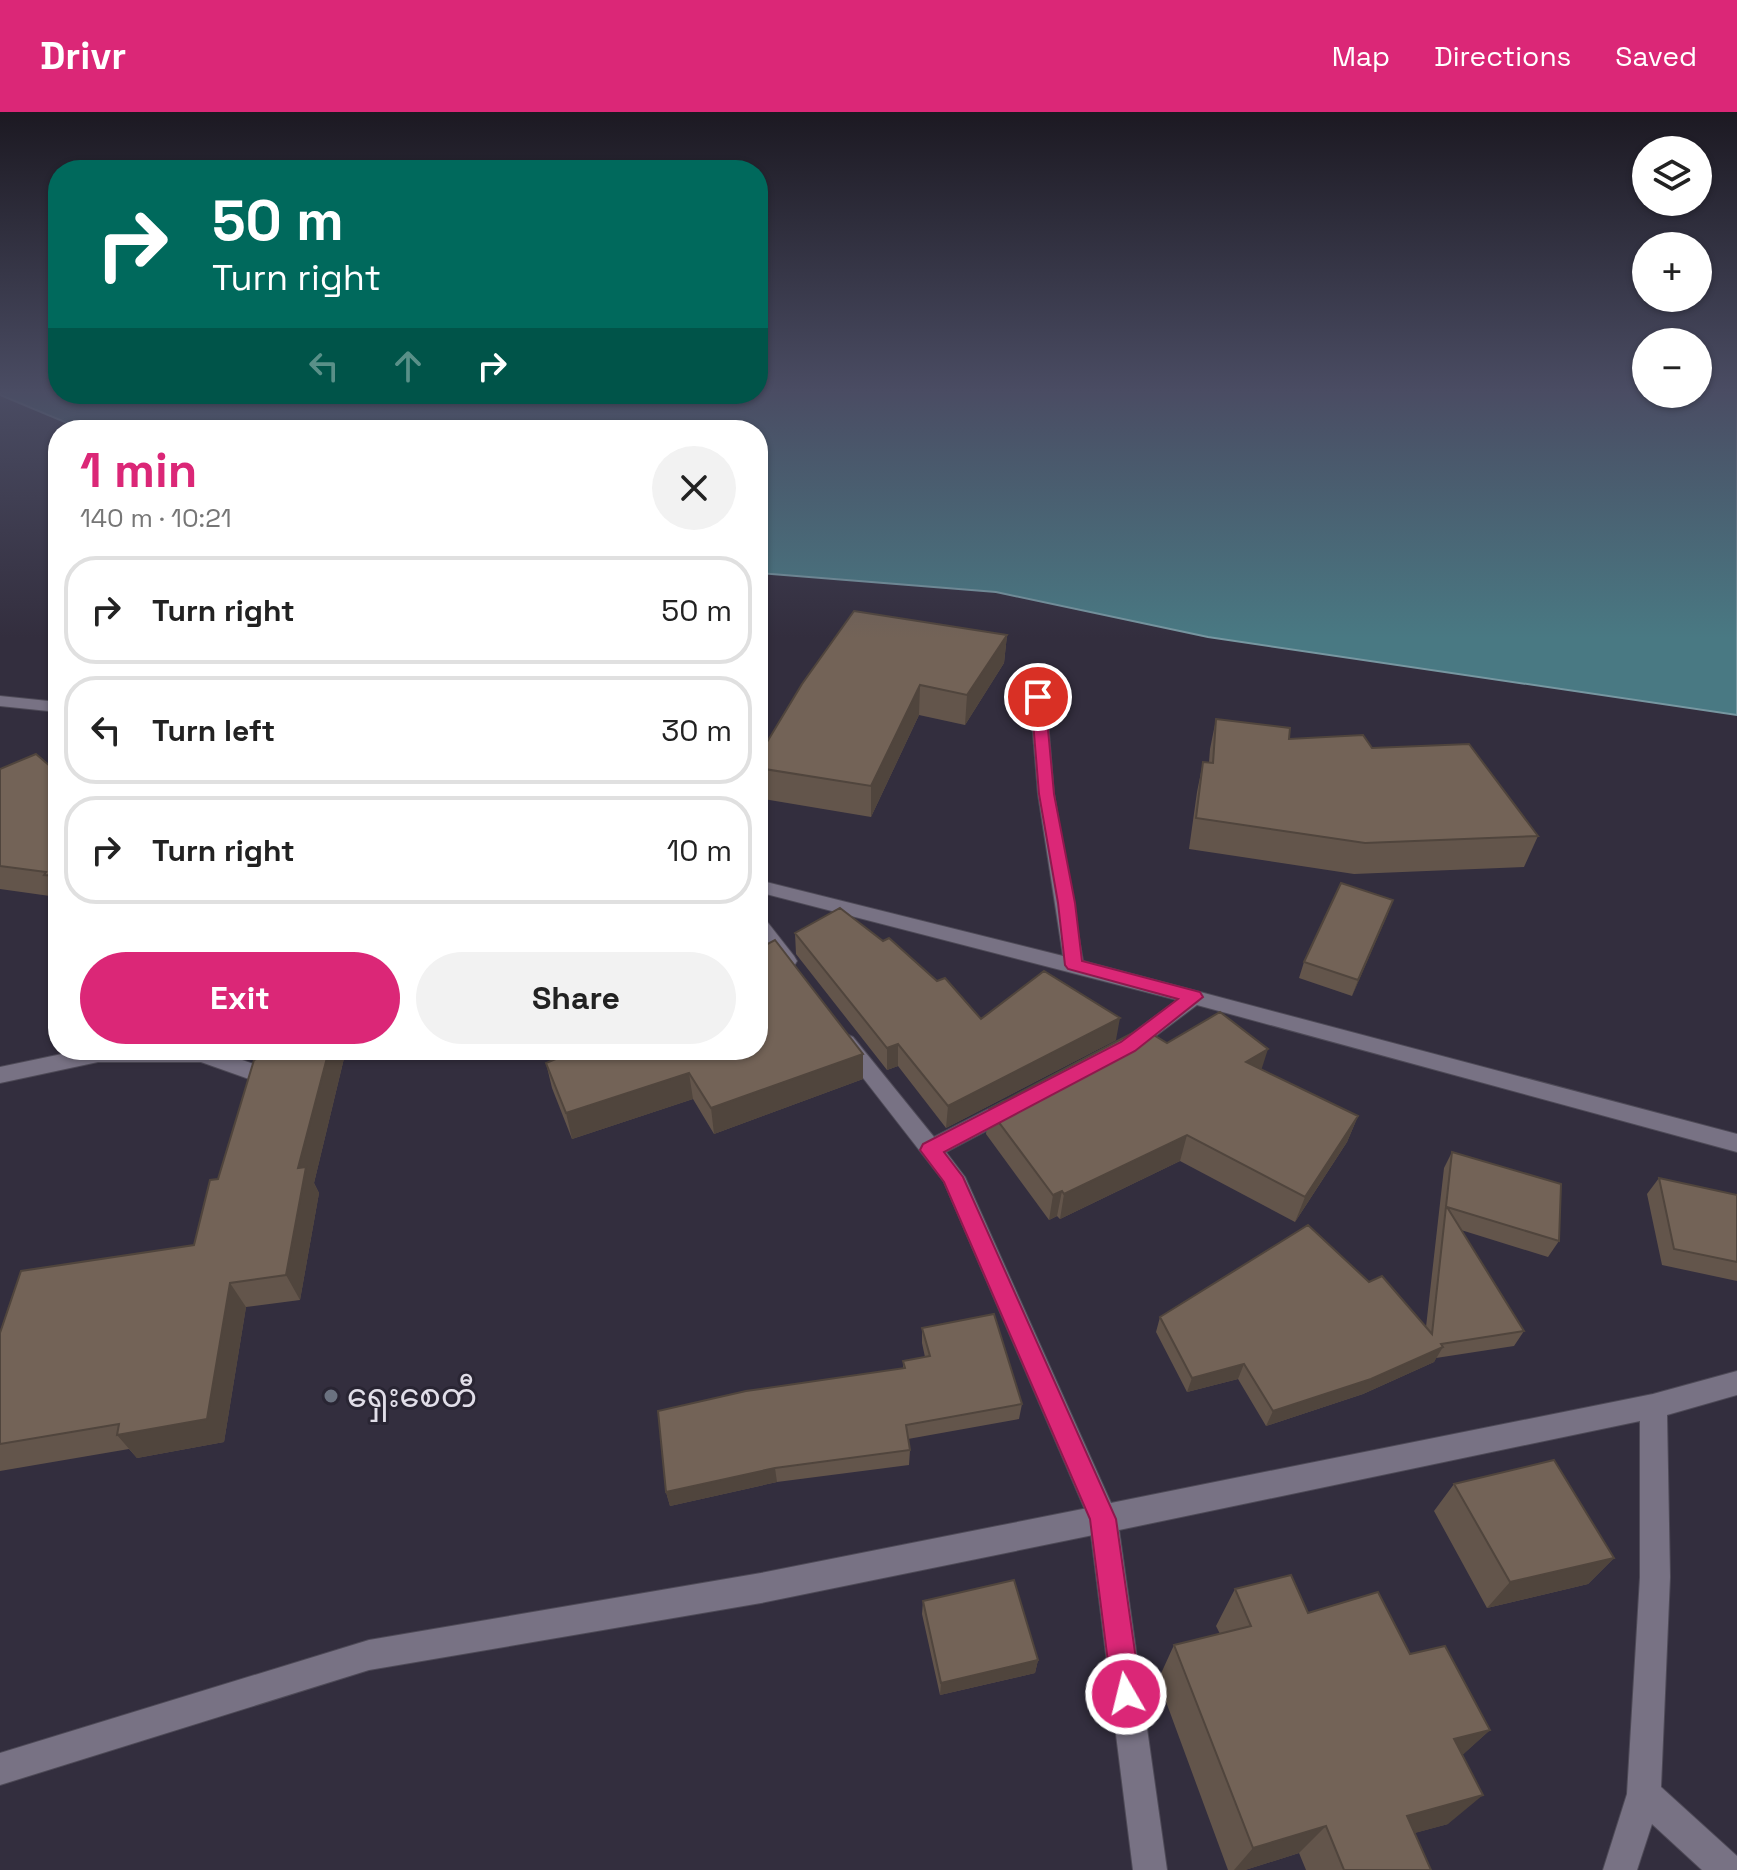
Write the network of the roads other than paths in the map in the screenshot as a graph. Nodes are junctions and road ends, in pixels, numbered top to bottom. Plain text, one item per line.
1 (1038, 697) dead end
2 (0, 701) edge
3 (48, 706) edge
4 (768, 888) edge
5 (768, 937) edge
6 (1074, 965) junction
7 (803, 984) edge
8 (1194, 997) junction
9 (831, 1021) edge
10 (70, 1060) edge
11 (219, 1060) edge
12 (1100, 1061) edge
13 (0, 1075) edge
14 (263, 1076) edge
15 (1029, 1098) edge
16 (1737, 1143) edge
17 (930, 1150) junction
18 (1737, 1383) edge
19 (1653, 1406) junction
20 (1103, 1519) junction
21 (0, 1769) edge
22 (1644, 1794) junction
23 (1150, 1870) edge
24 (1620, 1870) edge
25 (1727, 1870) edge

1 - 6 street
2 - 3 street
4 - 6 street
5 - 7 street
6 - 8 street
8 - 12 street
8 - 16 street
9 - 17 street
10 - 13 street
11 - 14 street
15 - 17 street
17 - 20 street
18 - 19 street
19 - 20 street
19 - 22 street
20 - 21 street
20 - 23 street
22 - 24 street
22 - 25 street

